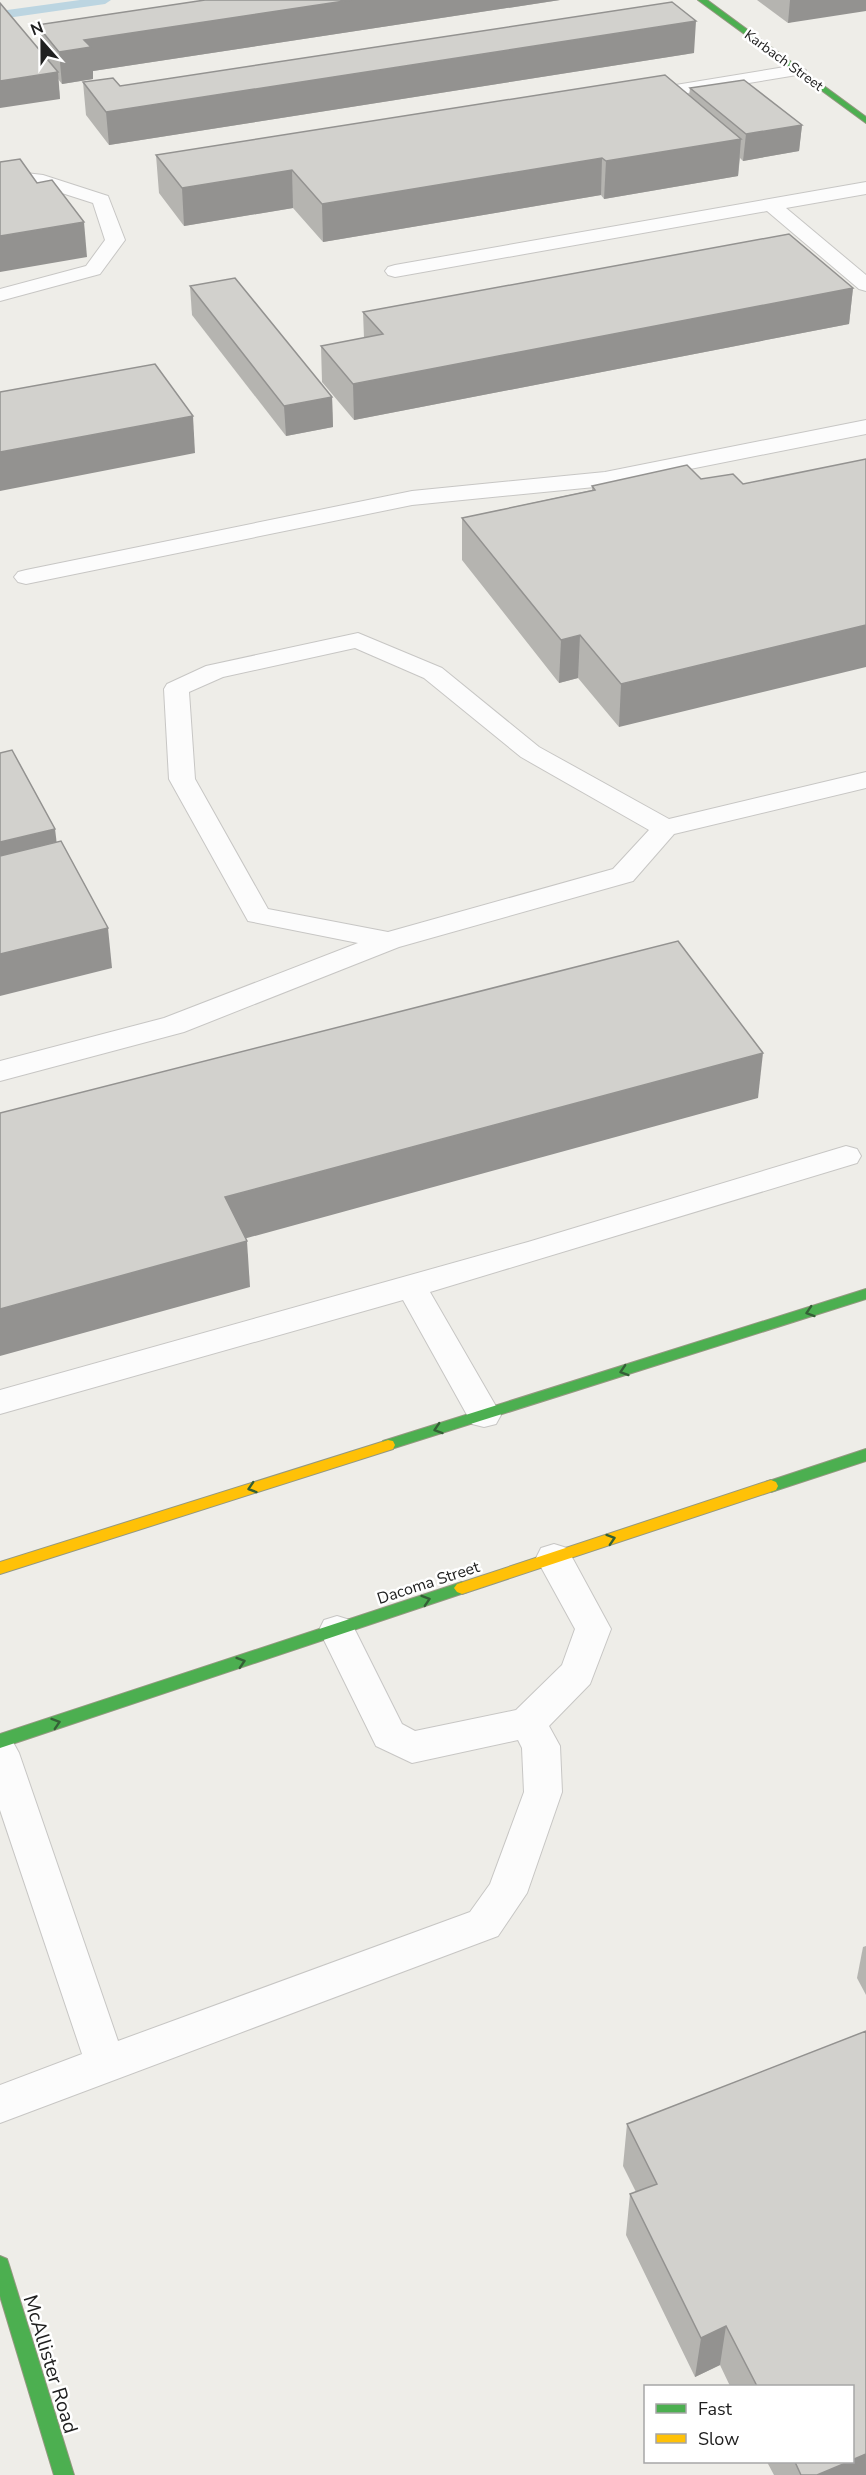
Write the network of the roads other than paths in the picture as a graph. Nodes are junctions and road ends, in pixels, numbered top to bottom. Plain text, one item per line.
1 (702, 0) edge
2 (797, 70) junction
3 (624, 98) edge
4 (866, 121) edge
5 (0, 176) edge
6 (866, 188) edge
7 (771, 205) junction
8 (394, 271) dead end
9 (866, 285) edge
10 (0, 295) edge
11 (866, 427) edge
12 (26, 577) dead end
13 (866, 780) edge
14 (665, 828) junction
15 (389, 941) junction
16 (0, 1071) edge
17 (846, 1156) dead end
18 (411, 1286) junction
19 (866, 1294) edge
20 (0, 1402) edge
21 (484, 1415) junction
22 (866, 1455) edge
23 (554, 1558) junction
24 (0, 1568) edge
25 (337, 1630) junction
26 (527, 1723) junction
27 (0, 1741) edge
28 (0, 1754) edge
29 (106, 2065) junction
30 (0, 2104) edge
31 (0, 2265) edge
32 (64, 2475) edge

1 - 2 main road, Karbach Street
2 - 3 lane
2 - 4 main road, Karbach Street
5 - 10 lane
6 - 7 lane
7 - 8 lane
7 - 9 lane
11 - 12 lane
13 - 14 lane
14 - 15 lane
14 - 15 lane
15 - 16 lane
17 - 18 lane
18 - 20 lane
18 - 21 lane
19 -> 21 main road
21 -> 24 main road
23 -> 22 main road, Dacoma Street
25 -> 23 main road, Dacoma Street
23 - 26 lane
25 - 26 lane
27 -> 25 main road, Dacoma Street
26 - 29 lane
28 - 29 lane
29 - 30 lane
31 - 32 main road, McAllister Road

